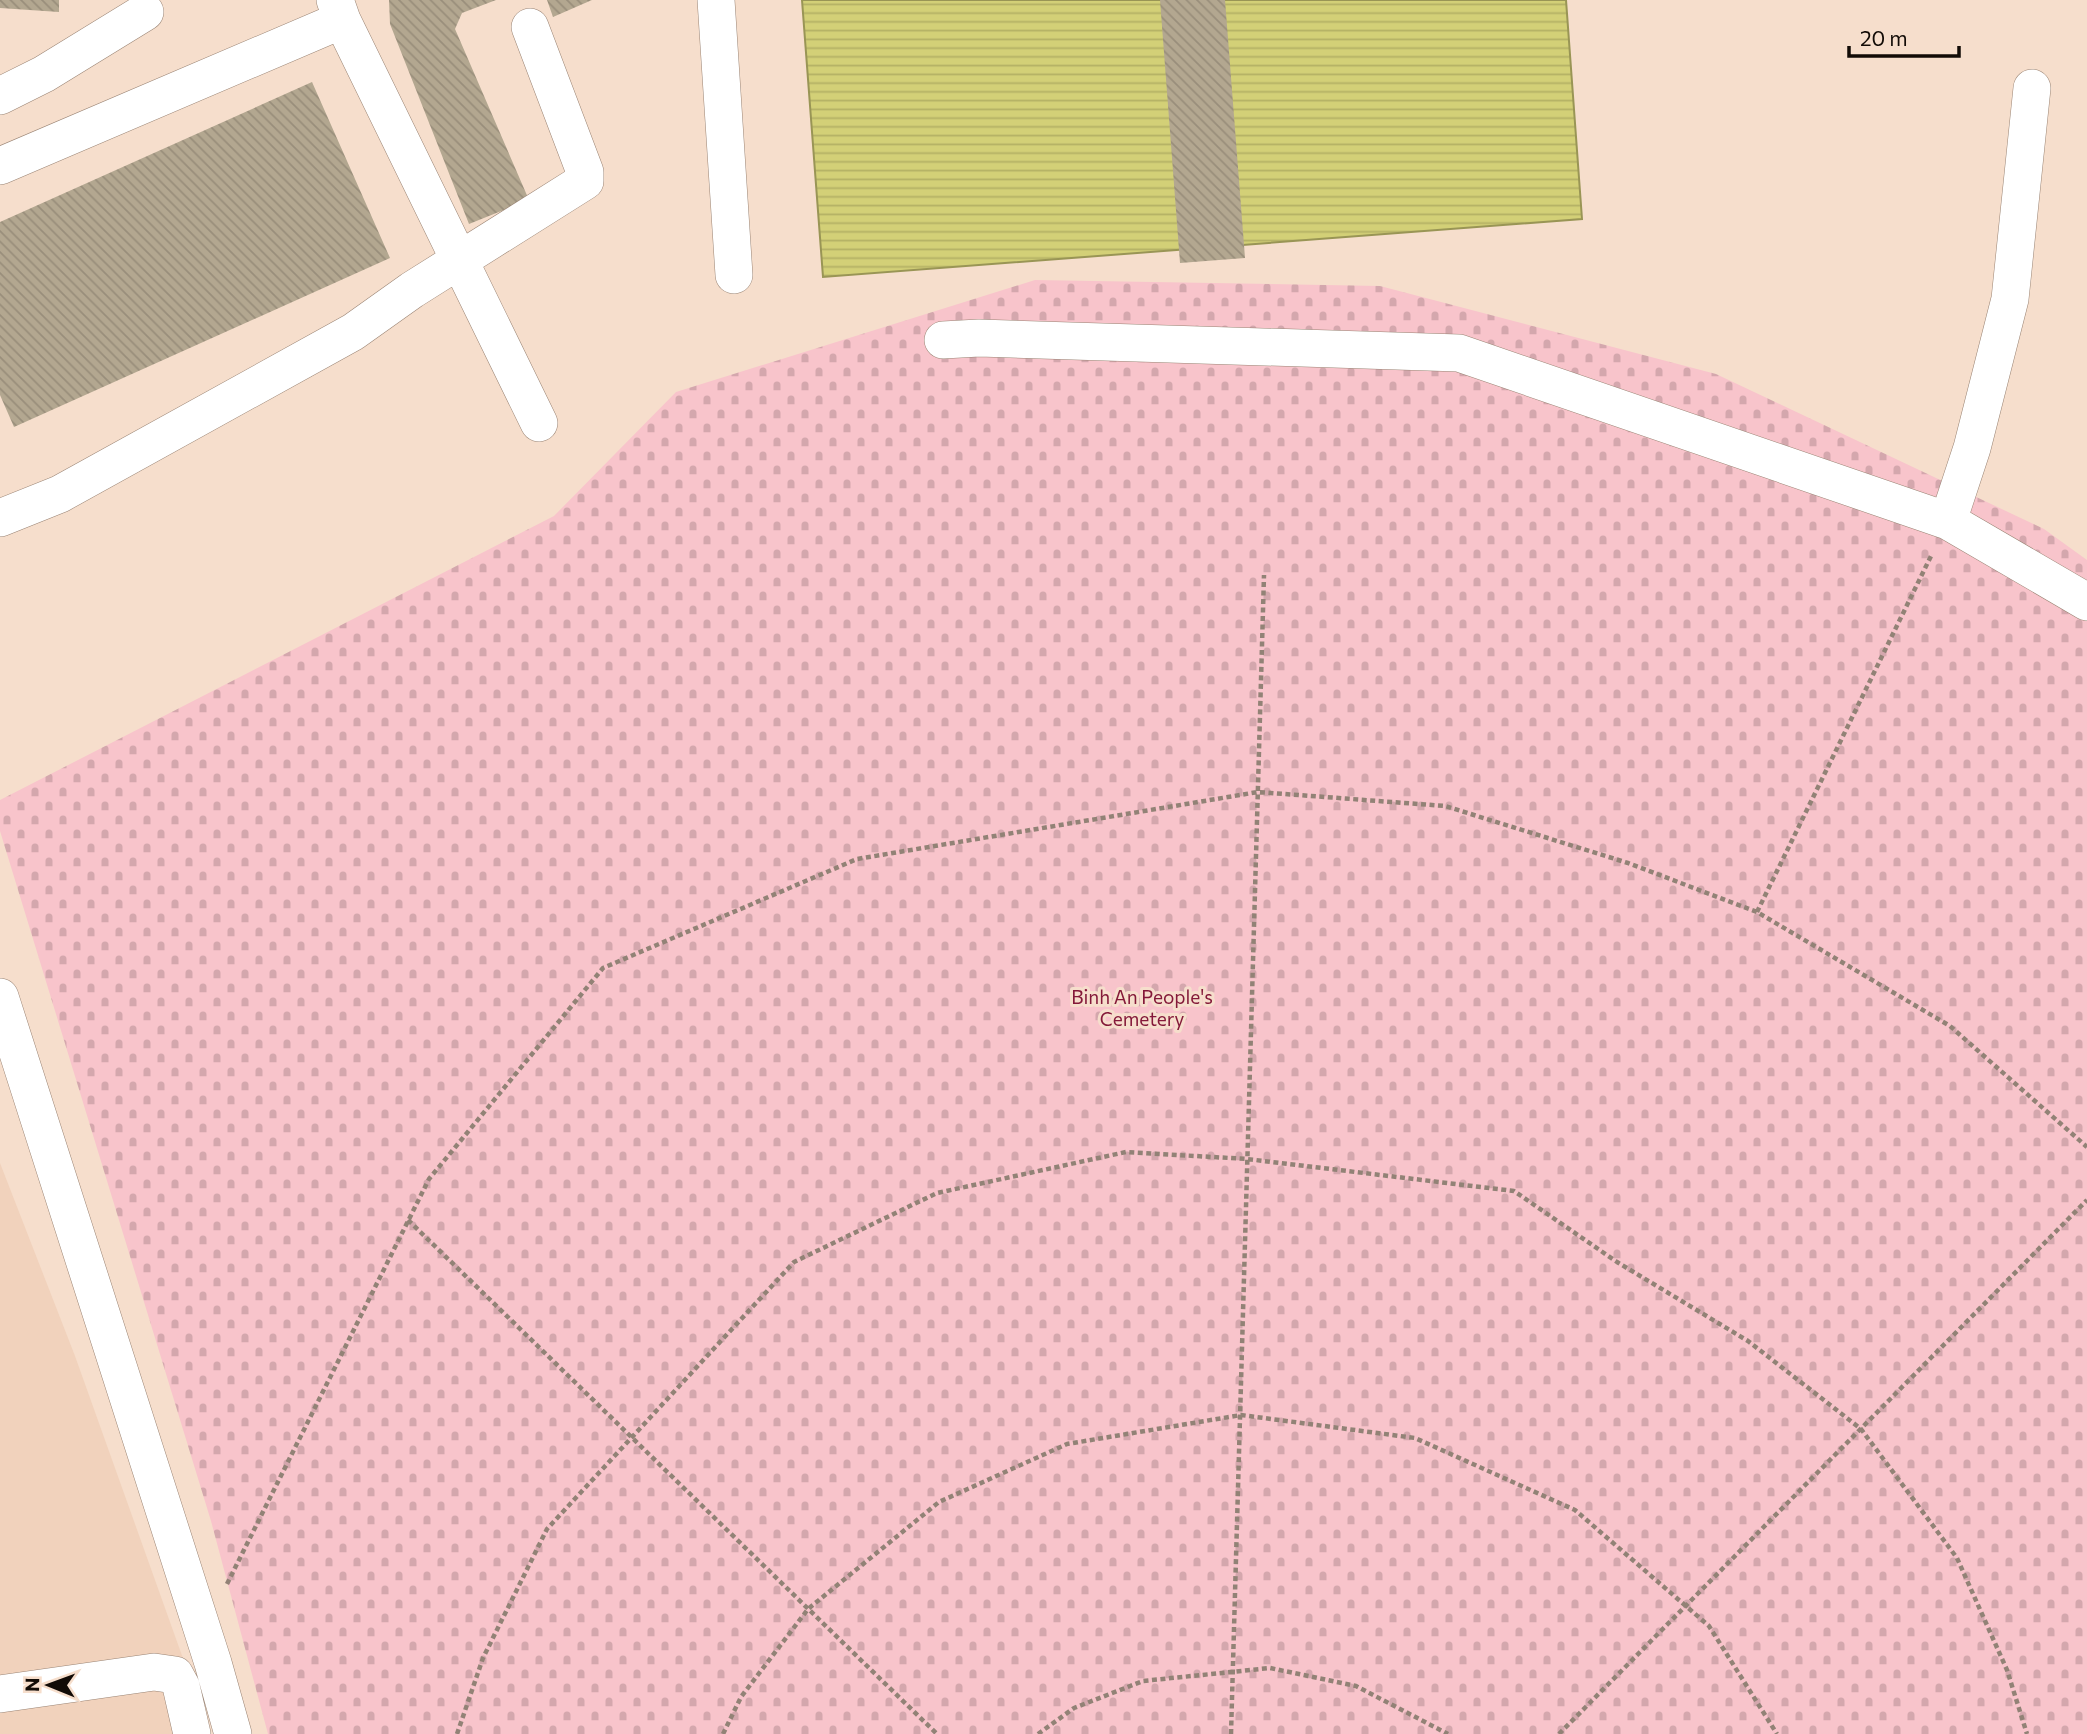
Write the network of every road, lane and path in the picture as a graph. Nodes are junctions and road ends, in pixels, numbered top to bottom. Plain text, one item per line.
1 (716, 0) edge
2 (339, 10) edge
3 (145, 12) dead end
4 (530, 27) dead end
5 (2032, 88) dead end
6 (0, 96) edge
7 (0, 166) edge
8 (459, 260) junction
9 (734, 275) dead end
10 (943, 340) dead end
11 (539, 423) dead end
12 (0, 518) edge
13 (1948, 521) junction
14 (1264, 575) dead end
15 (2087, 602) edge
16 (1258, 792) junction
17 (1756, 912) junction
18 (0, 997) edge
19 (2087, 1147) edge
20 (1247, 1159) junction
21 (2087, 1200) edge
22 (408, 1220) junction
23 (1241, 1415) junction
24 (1861, 1429) junction
25 (631, 1437) junction
26 (1685, 1607) junction
27 (808, 1609) junction
28 (203, 1632) junction
29 (1233, 1672) junction
30 (0, 1693) edge
31 (192, 1734) edge
32 (233, 1734) edge
33 (457, 1734) edge
34 (723, 1734) edge
35 (937, 1734) edge
36 (1038, 1734) edge
37 (1231, 1734) edge
38 (1448, 1734) edge
39 (1559, 1734) edge
40 (1777, 1734) edge
41 (2027, 1734) edge

1 - 9 lane
2 - 7 lane
2 - 8 lane
3 - 6 lane
4 - 8 lane
5 - 13 lane
8 - 11 lane
8 - 12 lane
10 - 13 lane
13 - 15 lane
13 - 17 path
14 - 16 path
16 - 17 path
16 - 20 path
16 - 22 path
17 - 19 path
18 - 28 lane
20 - 23 path
20 - 24 path
20 - 25 path
21 - 24 path
22 - 25 path
22 - 28 path
23 - 26 path
23 - 27 path
23 - 29 path
24 - 26 path
24 - 41 path
25 - 27 path
25 - 33 path
26 - 39 path
26 - 40 path
27 - 34 path
27 - 35 path
28 - 32 lane
29 - 36 path
29 - 37 path
29 - 38 path
30 - 31 lane

